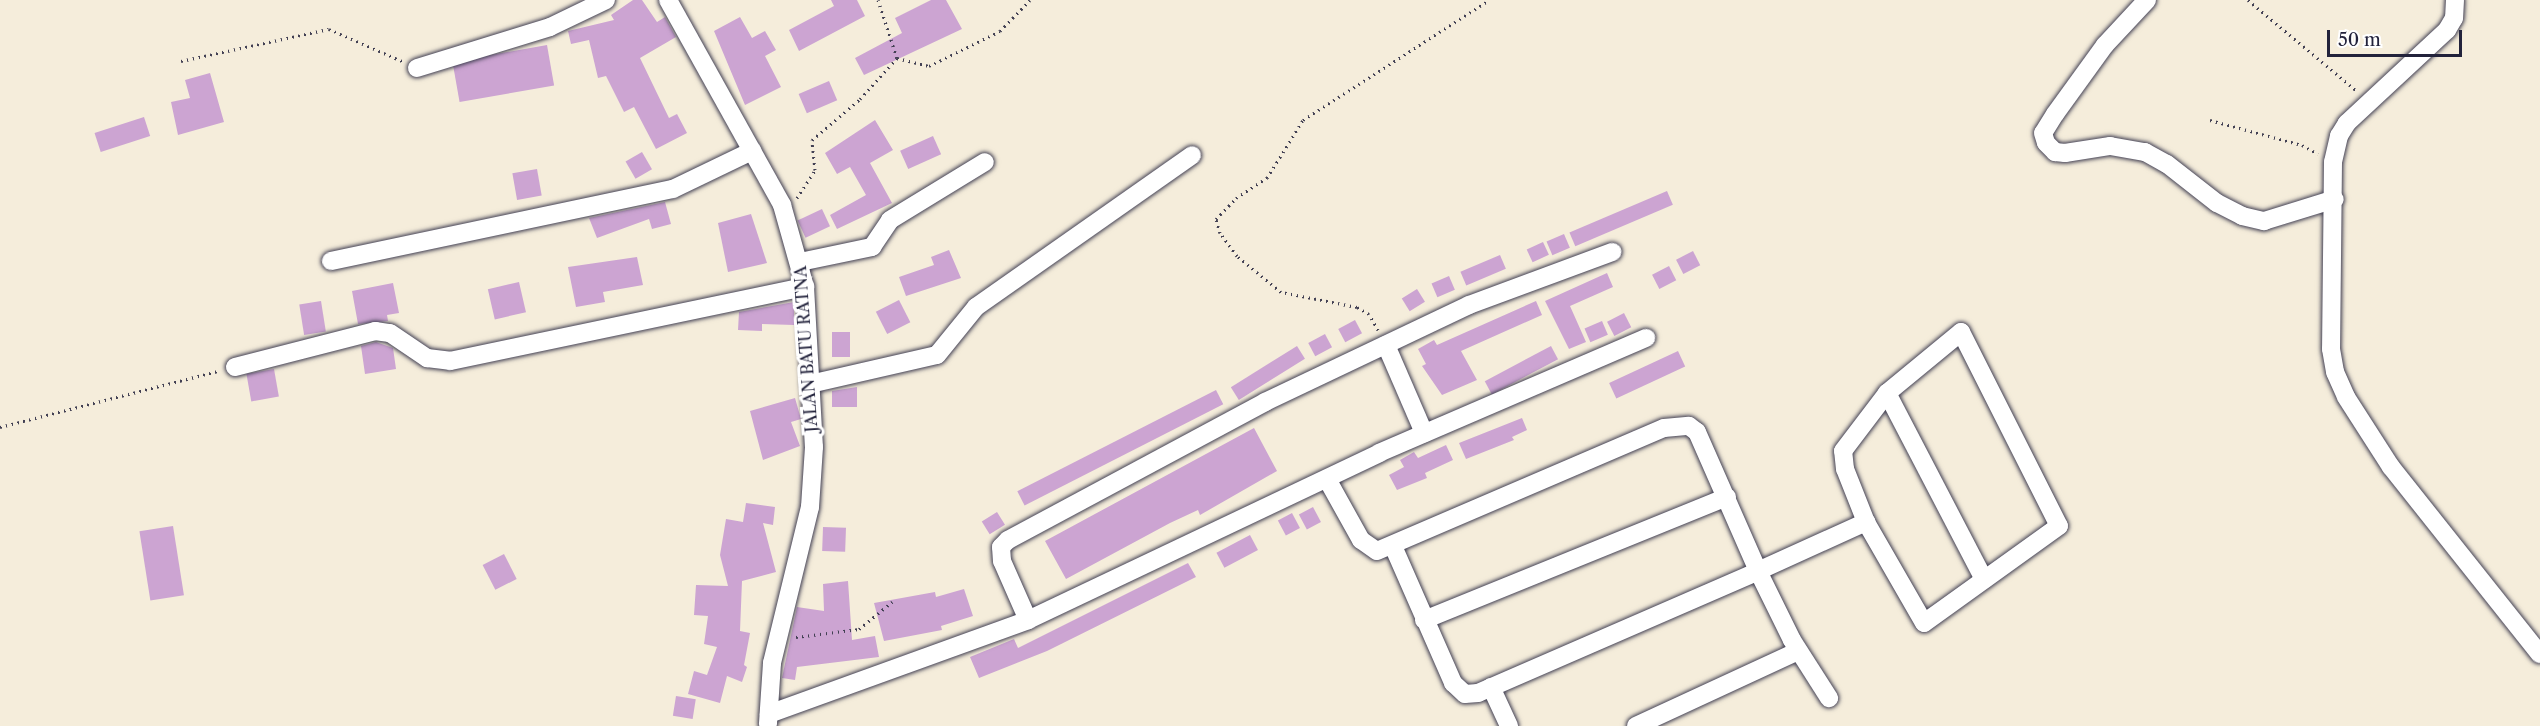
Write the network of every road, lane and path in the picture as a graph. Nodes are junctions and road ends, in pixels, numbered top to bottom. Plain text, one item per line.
1 (606, 0) edge
2 (668, 0) edge
3 (878, 0) edge
4 (1030, 0) edge
5 (1490, 0) edge
6 (2147, 0) edge
7 (2248, 0) edge
8 (2455, 0) edge
9 (897, 58) junction
10 (182, 61) dead end
11 (417, 68) joint
12 (2369, 102) junction
13 (2210, 120) dead end
14 (752, 151) junction
15 (1192, 155) dead end
16 (986, 162) dead end
17 (2333, 162) junction
18 (2335, 200) junction
19 (782, 205) junction
20 (1612, 252) dead end
21 (331, 261) dead end
22 (800, 262) junction
23 (805, 287) junction
24 (1646, 338) dead end
25 (1386, 345) junction
26 (234, 367) joint
27 (810, 384) junction
28 (1887, 393) junction
29 (0, 427) edge
30 (1424, 433) junction
31 (1327, 479) junction
32 (1727, 497) junction
33 (1866, 522) junction
34 (1394, 546) junction
35 (1758, 571) junction
36 (1984, 579) junction
37 (892, 602) dead end
38 (1029, 620) junction
39 (1424, 620) junction
40 (780, 638) junction
41 (1798, 651) junction
42 (2540, 654) edge
43 (1491, 687) junction
44 (1829, 698) dead end
45 (768, 720) edge
46 (1509, 726) edge
47 (1636, 726) edge

1 - 11 street
2 - 14 street, JALAN BATU RATNA
3 - 9 path
4 - 9 path
5 - 25 path
6 - 18 street
7 - 12 path
8 - 12 street
9 - 19 path
10 - 11 path
12 - 17 street
13 - 17 path
14 - 19 street, JALAN BATU RATNA
14 - 21 street
15 - 27 street
16 - 22 street
17 - 18 street
18 - 42 street
19 - 22 street, JALAN BATU RATNA
20 - 25 street
22 - 23 street, JALAN BATU RATNA
23 - 26 street
23 - 27 street, JALAN BATU RATNA
24 - 30 street
25 - 30 street
25 - 38 street
26 - 29 path
27 - 40 street, JALAN BATU RATNA
28 - 33 street
28 - 36 street
28 - 36 street
30 - 31 street
31 - 34 street
31 - 38 street
32 - 34 street
32 - 35 street
32 - 39 street
33 - 35 street
33 - 36 street
34 - 39 street
35 - 41 street
35 - 43 street
37 - 40 path
38 - 45 street
39 - 43 street
40 - 45 street, JALAN BATU RATNA
41 - 44 street
41 - 47 street
43 - 46 street

